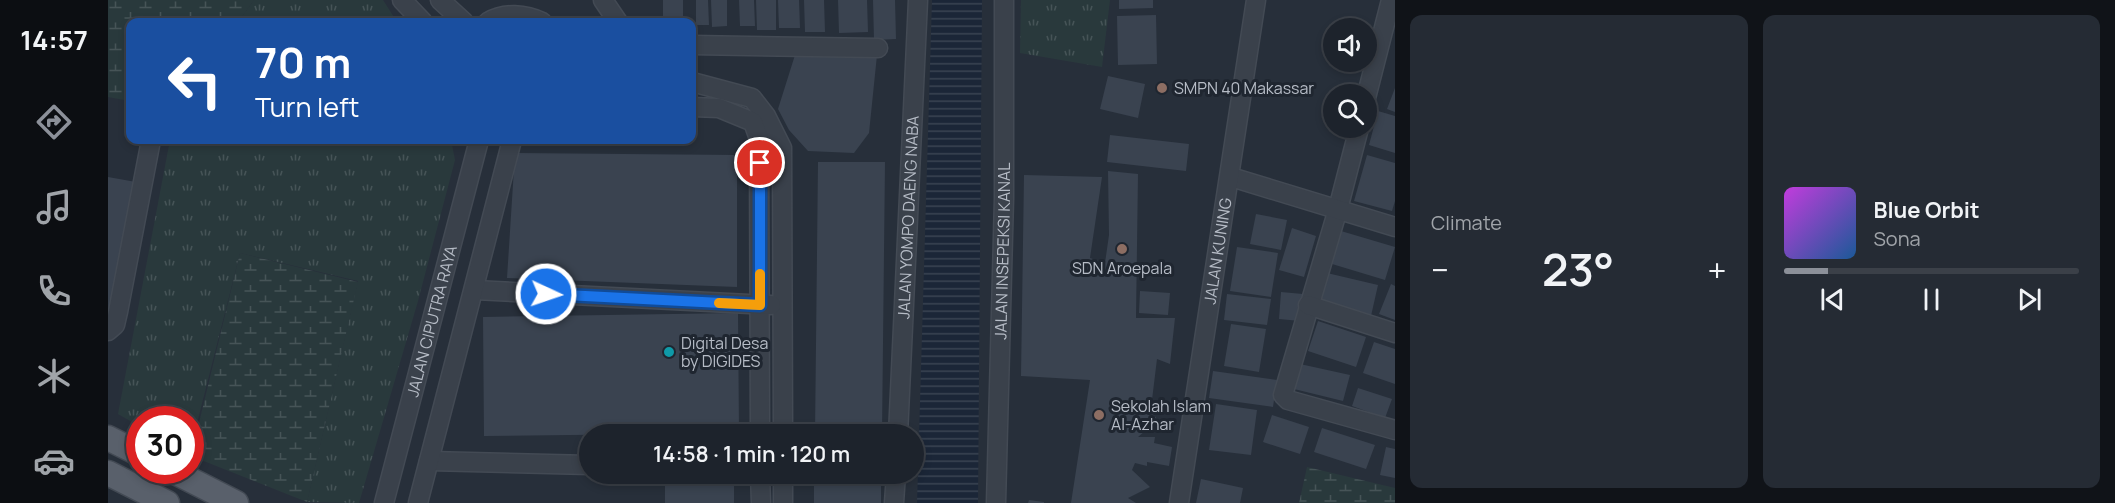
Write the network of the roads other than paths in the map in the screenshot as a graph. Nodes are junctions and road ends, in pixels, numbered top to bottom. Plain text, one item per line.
1 (402, 0) edge
2 (440, 0) edge
3 (603, 0) edge
4 (918, 0) edge
5 (1004, 0) edge
6 (1256, 0) edge
7 (1391, 0) edge
8 (419, 18) edge
9 (460, 18) edge
10 (502, 18) edge
11 (534, 18) edge
12 (615, 18) edge
13 (696, 45) edge
14 (878, 48) dead end
15 (696, 83) edge
16 (696, 84) edge
17 (1370, 84) edge
18 (696, 104) edge
19 (696, 106) edge
20 (1356, 138) edge
21 (759, 139) junction
22 (150, 144) edge
23 (477, 144) edge
24 (511, 144) edge
25 (782, 148) junction
26 (1231, 177) junction
27 (1338, 209) junction
28 (1395, 227) edge
29 (475, 290) junction
30 (760, 305) junction
31 (782, 305) junction
32 (1308, 305) junction
33 (435, 312) junction
34 (467, 319) junction
35 (108, 331) edge
36 (1395, 333) edge
37 (783, 392) junction
38 (760, 393) junction
39 (760, 424) edge
40 (783, 424) edge
41 (899, 424) edge
42 (1395, 430) edge
43 (108, 438) edge
44 (126, 447) edge
45 (429, 461) junction
46 (579, 465) edge
47 (108, 473) edge
48 (198, 484) edge
49 (760, 484) edge
50 (783, 484) edge
51 (895, 484) edge
52 (167, 503) edge
53 (236, 503) edge
54 (384, 503) edge
55 (418, 503) edge
56 (761, 503) edge
57 (783, 503) edge
58 (894, 503) edge
59 (996, 503) edge
60 (1179, 503) edge

1 - 8 street
2 - 9 street
3 - 12 street
4 - 41 street, JALAN YOMPO DAENG NABA
5 - 59 street, JALAN INSEPEKSI KANAL
6 - 26 street, JALAN KUNING
7 - 17 street
10 - 11 street
13 - 14 street
15 - 25 street
16 - 18 street
19 - 21 street
20 - 27 street
21 - 25 street
21 - 30 street
22 - 35 street
23 - 33 street, JALAN CIPUTRA RAYA
24 - 29 street, JALAN CIPUTRA RAYA
25 - 31 street
26 - 27 street
26 - 60 street, JALAN KUNING
27 - 28 street
27 - 32 street
29 - 30 street
29 - 34 street, JALAN CIPUTRA RAYA
30 - 31 street
30 - 38 street
31 - 37 street
32 - 36 street
32 - 42 street
33 - 34 street
33 - 54 street, JALAN CIPUTRA RAYA
34 - 45 street, JALAN CIPUTRA RAYA
37 - 38 street
37 - 40 street
38 - 39 street
43 - 44 main road
45 - 46 street
45 - 55 street, JALAN CIPUTRA RAYA
47 - 52 main road
48 - 53 main road
49 - 56 street
50 - 57 street
51 - 58 street

